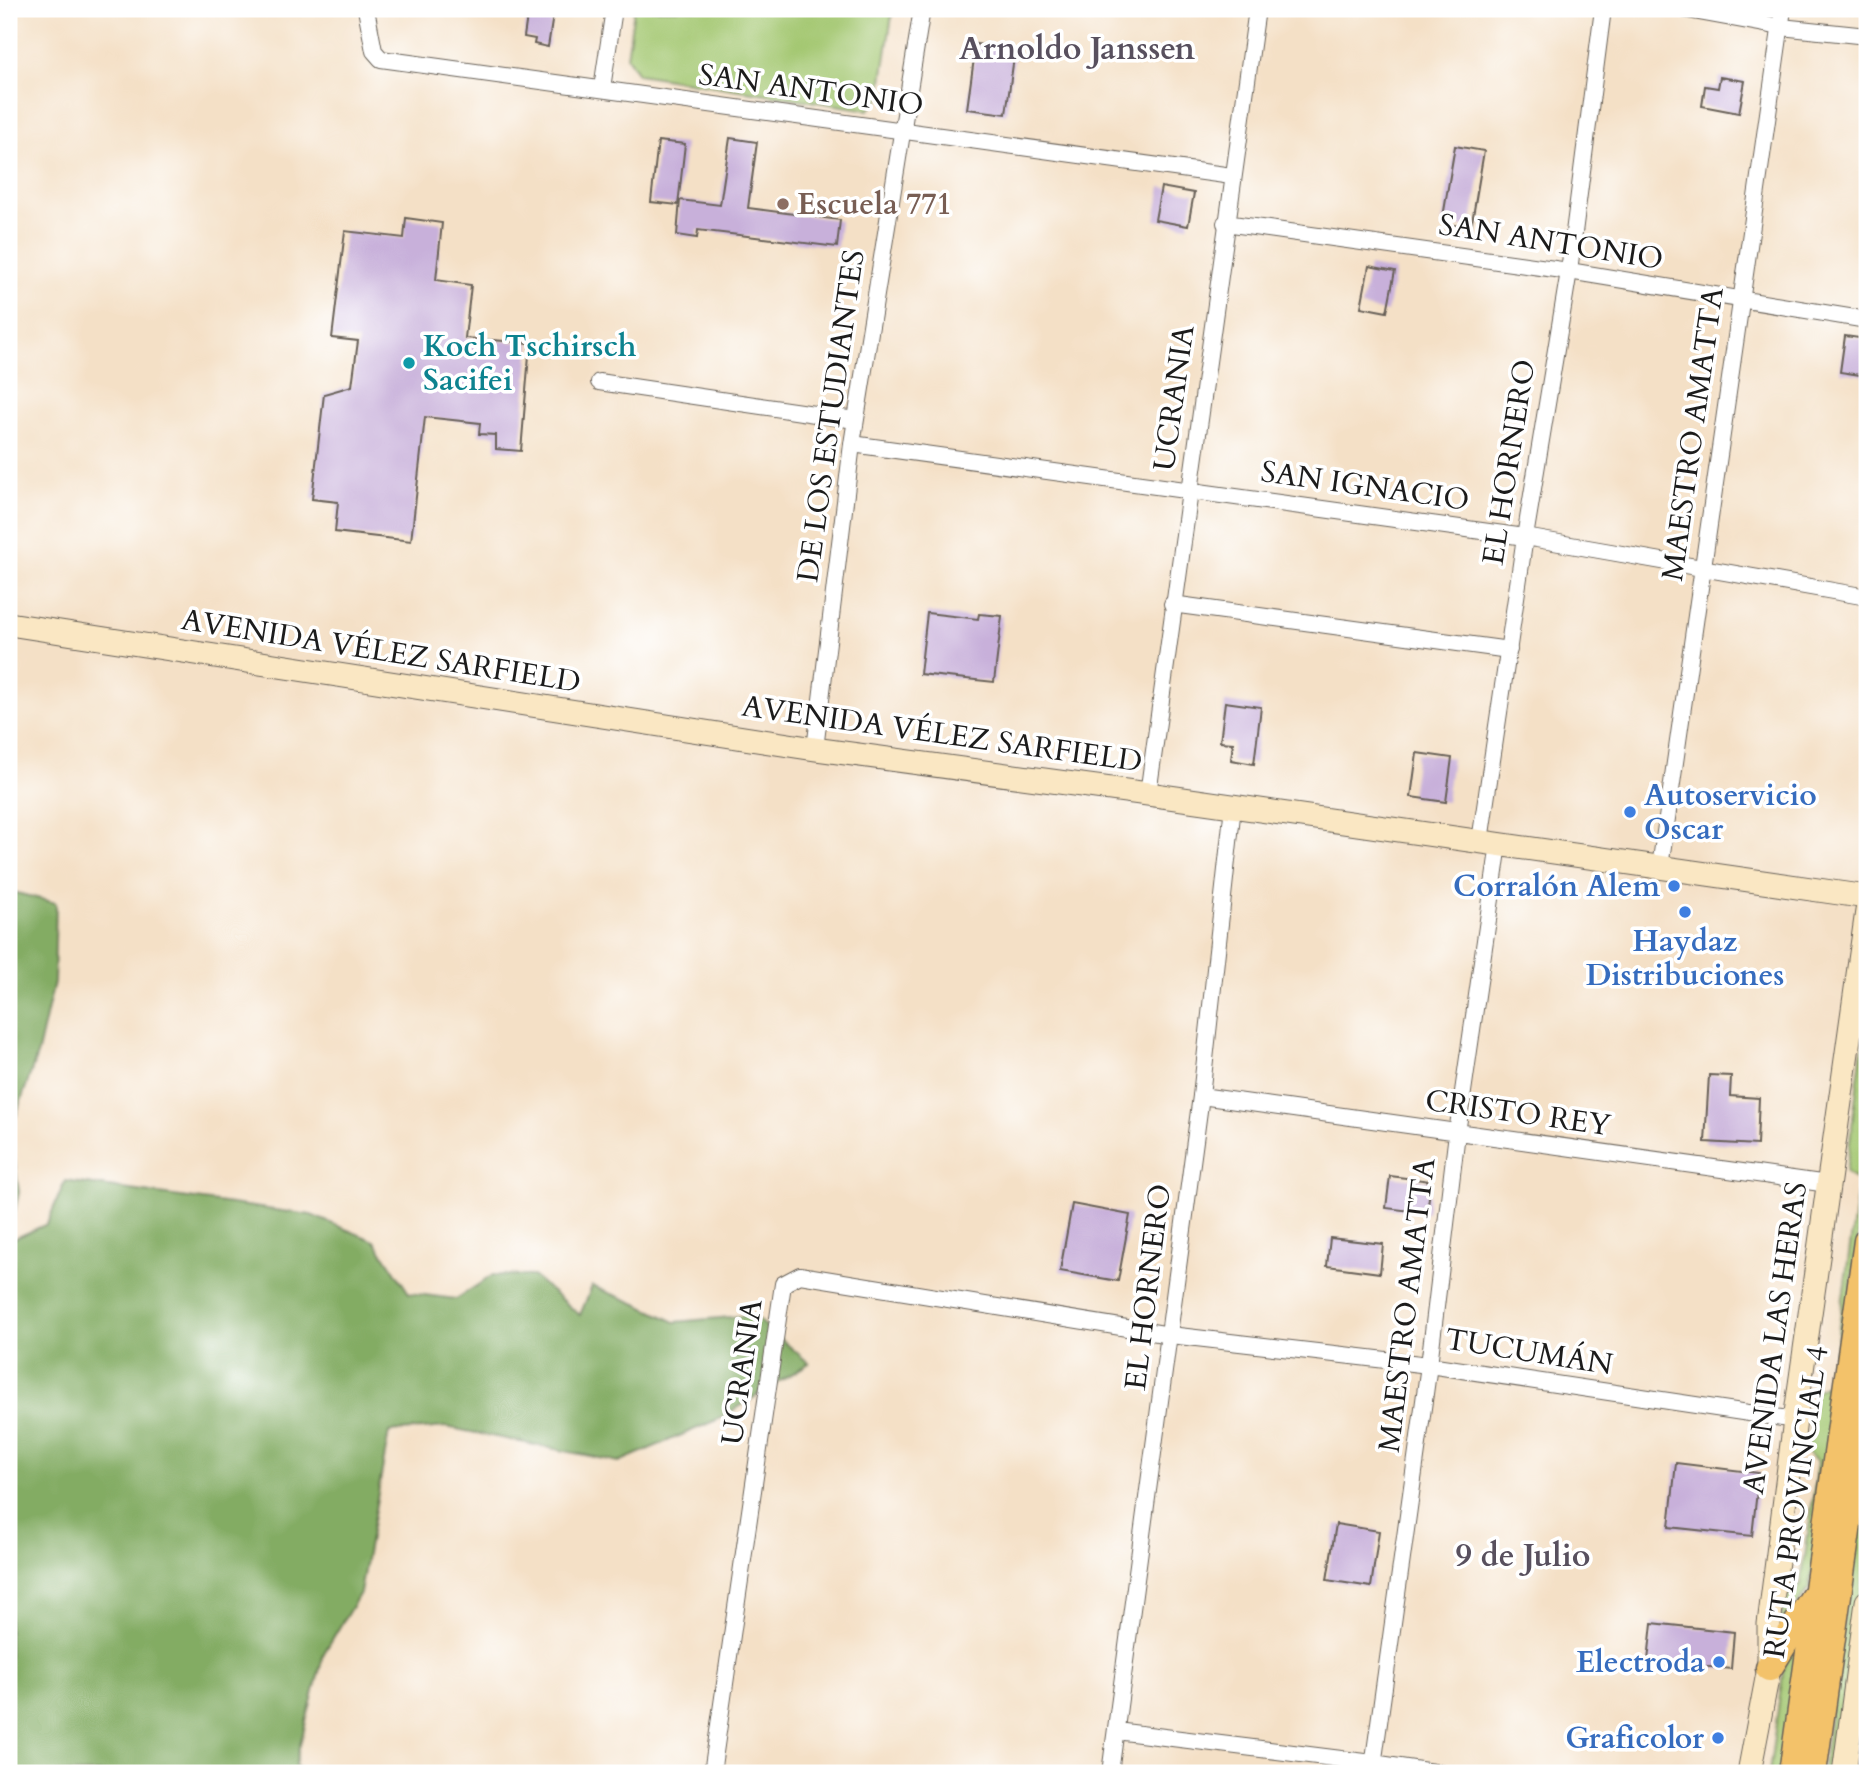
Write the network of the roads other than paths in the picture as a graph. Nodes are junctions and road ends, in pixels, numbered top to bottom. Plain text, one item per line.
1 (366, 9) edge
2 (614, 9) edge
3 (922, 9) edge
4 (1257, 9) edge
5 (1603, 9) edge
6 (1682, 9) edge
7 (1783, 9) edge
8 (1781, 27) junction
9 (1867, 36) edge
10 (602, 88) junction
11 (901, 131) junction
12 (1232, 176) junction
13 (1225, 223) junction
14 (1569, 271) junction
15 (1740, 300) junction
16 (1867, 320) edge
17 (598, 382) dead end
18 (855, 420) junction
19 (852, 444) junction
20 (1190, 489) junction
21 (1525, 537) junction
22 (1702, 569) junction
23 (1867, 597) edge
24 (1172, 604) junction
25 (9, 624) edge
26 (1509, 650) junction
27 (816, 749) junction
28 (1147, 794) junction
29 (1233, 806) junction
30 (1489, 843) junction
31 (1660, 867) junction
32 (1867, 897) edge
33 (1867, 911) edge
34 (1201, 1096) junction
35 (1457, 1133) junction
36 (1828, 1185) junction
37 (1867, 1241) edge
38 (1170, 1335) junction
39 (1429, 1365) junction
40 (1867, 1389) edge
41 (1795, 1420) junction
42 (1817, 1590) junction
43 (1867, 1602) edge
44 (1865, 1633) edge
45 (1769, 1668) junction
46 (1116, 1731) junction
47 (1372, 1768) edge
48 (712, 1773) edge
49 (1110, 1773) edge
50 (1440, 1773) edge
51 (1749, 1773) edge
52 (1791, 1773) edge
53 (1813, 1773) edge
54 (1844, 1773) edge

1 - 10 street, SAN ANTONIO
2 - 10 street
3 - 11 street, DE LOS ESTUDIANTES
4 - 12 street, UCRANIA
5 - 14 street, EL HORNERO
6 - 8 street
7 - 8 street, MAESTRO AMATTA
8 - 9 street
8 - 15 street, MAESTRO AMATTA
10 - 11 street, SAN ANTONIO
11 - 12 street, SAN ANTONIO
11 - 18 street, DE LOS ESTUDIANTES
12 - 13 street, UCRANIA
13 - 14 street, SAN ANTONIO
13 - 20 street, UCRANIA
14 - 15 street, SAN ANTONIO
14 - 21 street, EL HORNERO
15 - 16 street, SAN ANTONIO
15 - 22 street, MAESTRO AMATTA
17 - 18 street
18 - 19 street, DE LOS ESTUDIANTES
19 - 20 street, SAN IGNACIO
19 - 27 street, DE LOS ESTUDIANTES
20 - 21 street, SAN IGNACIO
20 - 24 street, UCRANIA
21 - 22 street, SAN IGNACIO
21 - 26 street, EL HORNERO
22 - 23 street, SAN IGNACIO
22 - 31 street, MAESTRO AMATTA
24 - 26 street
24 - 28 street, UCRANIA
25 - 27 main road, AVENIDA VÉLEZ SARFIELD
26 - 30 street, EL HORNERO
27 - 28 main road, AVENIDA VÉLEZ SARFIELD
28 - 29 main road, AVENIDA VÉLEZ SARFIELD
29 - 30 main road, AVENIDA VÉLEZ SARFIELD
29 - 34 street, EL HORNERO
30 - 31 main road, AVENIDA VÉLEZ SARFIELD
30 - 35 street, MAESTRO AMATTA
31 - 32 main road, AVENIDA VÉLEZ SARFIELD
33 - 36 main road, AVENIDA LAS HERAS
34 - 35 street, CRISTO REY
34 - 38 street, EL HORNERO
35 - 36 street, CRISTO REY
35 - 39 street, MAESTRO AMATTA
36 - 41 main road, AVENIDA LAS HERAS
37 - 42 main road, RUTA PROVINCIAL 4
38 - 39 street, TUCUMÁN
38 - 46 street, EL HORNERO
38 - 48 street, UCRANIA
39 - 41 street, TUCUMÁN
39 - 47 street, MAESTRO AMATTA
40 - 53 main road, RUTA PROVINCIAL 4
41 - 45 main road, AVENIDA LAS HERAS
42 - 45 main road
42 - 52 main road, RUTA PROVINCIAL 4
43 - 44 main road
44 - 54 main road
45 - 51 main road, AVENIDA LAS HERAS
46 - 47 street
46 - 49 street, EL HORNERO
47 - 50 street

